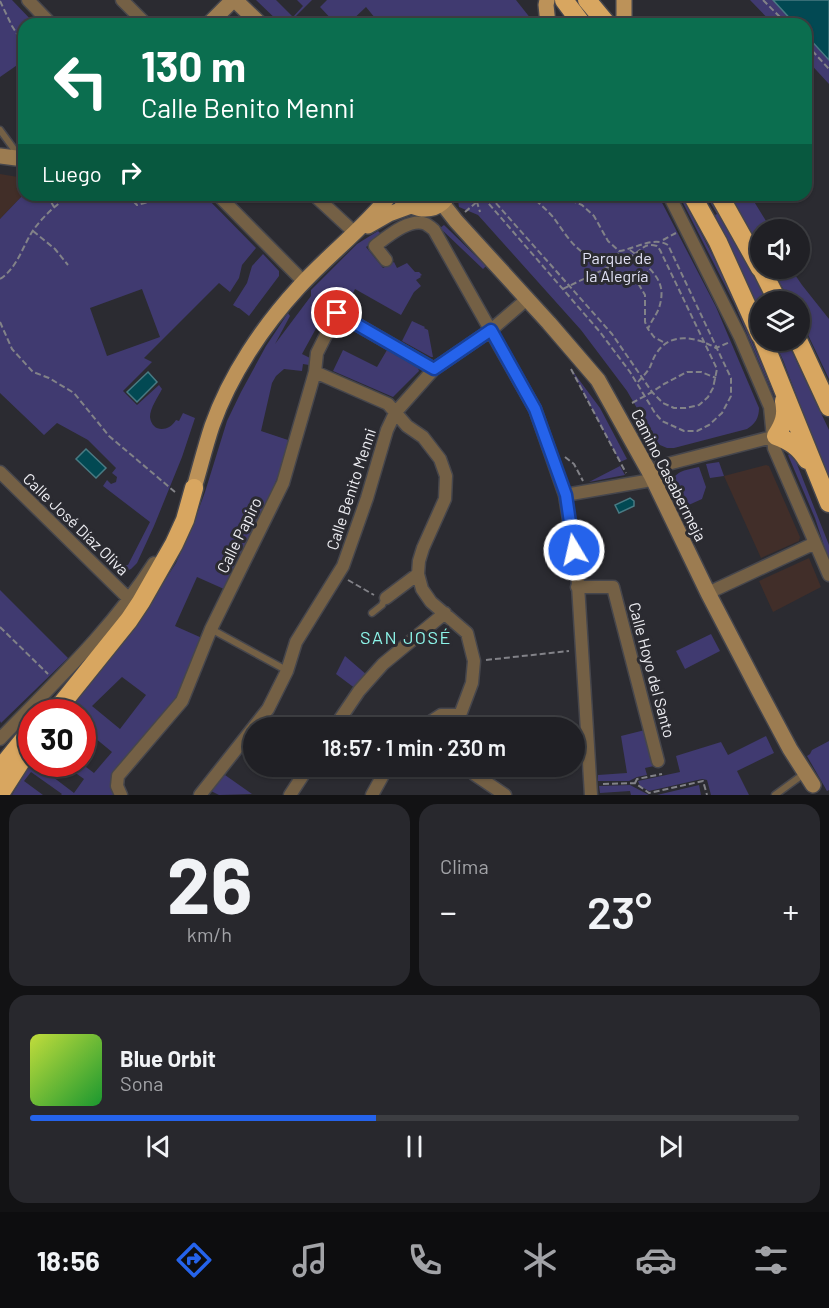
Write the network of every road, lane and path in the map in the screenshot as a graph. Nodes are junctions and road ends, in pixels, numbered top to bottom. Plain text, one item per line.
1 (28, 0) edge
2 (122, 0) edge
3 (564, 0) edge
4 (587, 0) edge
5 (624, 0) edge
6 (763, 0) edge
7 (0, 1) edge
8 (238, 1) edge
9 (545, 2) edge
10 (45, 18) edge
11 (140, 18) edge
12 (216, 18) edge
13 (251, 18) edge
14 (547, 18) edge
15 (578, 18) edge
16 (602, 18) edge
17 (624, 18) edge
18 (781, 18) edge
19 (18, 36) edge
20 (812, 51) edge
21 (829, 69) edge
22 (0, 130) edge
23 (18, 153) edge
24 (0, 156) edge
25 (18, 158) edge
26 (50, 201) edge
27 (62, 201) edge
28 (133, 201) edge
29 (152, 201) edge
30 (224, 201) edge
31 (320, 201) edge
32 (385, 201) edge
33 (403, 201) edge
34 (442, 201) edge
35 (446, 201) edge
36 (488, 201) edge
37 (494, 201) edge
38 (536, 201) edge
39 (572, 201) edge
40 (672, 201) edge
41 (695, 201) edge
42 (722, 201) edge
43 (477, 202) joint
44 (54, 207) junction
45 (411, 207) junction
46 (480, 212) dead end
47 (463, 214) dead end
48 (33, 231) junction
49 (679, 232) dead end
50 (355, 233) junction
51 (662, 241) junction
52 (629, 249) junction
53 (750, 249) edge
54 (619, 251) junction
55 (636, 254) junction
56 (617, 260) junction
57 (386, 261) dead end
58 (68, 264) dead end
59 (606, 269) junction
60 (651, 269) junction
61 (0, 279) edge
62 (304, 282) junction
63 (638, 283) junction
64 (569, 286) junction
65 (562, 290) junction
66 (527, 299) junction
67 (750, 313) edge
68 (0, 322) edge
69 (648, 329) junction
70 (491, 330) junction
71 (705, 341) junction
72 (732, 341) dead end
73 (665, 343) junction
74 (716, 348) junction
75 (768, 351) edge
76 (803, 351) edge
77 (566, 360) dead end
78 (434, 369) junction
79 (315, 372) junction
80 (778, 376) junction
81 (642, 377) junction
82 (716, 378) junction
83 (637, 383) junction
84 (652, 392) junction
85 (645, 396) junction
86 (632, 404) dead end
87 (827, 404) edge
88 (395, 413) junction
89 (775, 436) junction
90 (565, 457) dead end
91 (0, 472) edge
92 (627, 475) dead end
93 (651, 475) junction
94 (585, 483) dead end
95 (822, 484) junction
96 (194, 488) joint
97 (175, 492) dead end
98 (566, 495) junction
99 (829, 503) edge
100 (815, 543) junction
101 (418, 574) junction
102 (829, 574) edge
103 (352, 582) dead end
104 (577, 587) junction
105 (370, 593) dead end
106 (708, 593) junction
107 (386, 598) joint
108 (135, 600) junction
109 (372, 613) dead end
110 (445, 613) junction
111 (0, 627) edge
112 (211, 629) junction
113 (572, 651) dead end
114 (474, 661) junction
115 (287, 670) junction
116 (52, 678) dead end
117 (55, 699) edge
118 (65, 699) edge
119 (341, 717) edge
120 (461, 717) edge
121 (0, 739) edge
122 (18, 746) edge
123 (658, 761) dead end
124 (18, 766) edge
125 (0, 769) edge
126 (662, 774) dead end
127 (302, 777) edge
128 (382, 777) edge
129 (478, 777) edge
130 (635, 783) junction
131 (813, 784) edge
132 (594, 790) edge
133 (0, 794) edge
134 (121, 795) edge
135 (200, 795) edge
136 (290, 795) edge
137 (372, 795) edge
138 (505, 795) edge
139 (707, 795) edge
140 (775, 795) edge

1 - 10 street
2 - 11 street
3 - 15 highway
4 - 16 highway
5 - 17 main road
6 - 18 path
7 - 19 path
8 - 12 main road
8 - 13 main road
9 - 14 main road
20 - 21 path
22 - 23 lane
24 - 25 main road
26 - 44 path
27 - 44 path
28 - 29 path
30 - 62 street
31 - 50 street
32 - 50 main road
33 - 45 main road
34 - 45 main road
35 - 66 main road, Camino Casabermeja
36 - 65 path
37 - 64 path
38 - 56 path
39 - 54 path
40 - 89 street
41 - 67 highway
42 - 53 highway
43 - 46 path
43 - 47 path
44 - 48 path
45 - 50 main road
48 - 58 path
48 - 61 path
49 - 51 path
50 - 62 main road
51 - 52 path
51 - 74 path
52 - 54 path
52 - 55 path
54 - 56 path
55 - 56 path
55 - 60 path
55 - 71 path
56 - 59 path
57 - 70 street
59 - 63 path
59 - 64 path
60 - 63 path
60 - 69 path
62 - 96 main road
63 - 69 path
64 - 65 path
64 - 81 path
65 - 83 path
66 - 70 street, Calle Benito Menni
66 - 93 main road, Camino Casabermeja
68 - 97 path
69 - 73 path
70 - 78 street, Calle Benito Menni
70 - 98 street
71 - 73 path
71 - 74 path
71 - 82 path
72 - 74 path
73 - 81 path
74 - 85 path
75 - 80 highway
76 - 87 highway
77 - 92 path
78 - 79 street, Calle Papiro
78 - 88 street, Calle Benito Menni
79 - 88 street
79 - 112 street, Calle Papiro
80 - 89 highway
80 - 95 highway
81 - 83 path
81 - 84 path
82 - 84 path
82 - 84 path
83 - 85 path
84 - 85 path
85 - 86 path
88 - 101 street
88 - 115 street, Calle Benito Menni
89 - 93 street
89 - 95 highway
89 - 100 street
90 - 94 path
91 - 108 street, Calle José Díaz Oliva
93 - 98 street
93 - 106 main road, Camino Casabermeja
95 - 99 highway
96 - 108 highway
98 - 104 street
100 - 102 street
100 - 106 street
101 - 107 street
101 - 110 street
103 - 105 path
104 - 123 street, Calle Hoyo del Santo
104 - 132 street
106 - 131 main road, Camino Casabermeja
107 - 109 lane
108 - 117 highway
108 - 118 highway
108 - 121 street
110 - 114 street
110 - 119 street
111 - 116 path
112 - 115 lane
112 - 134 street, Calle Papiro
113 - 114 path
114 - 120 street
115 - 135 street, Calle Benito Menni
122 - 125 highway
124 - 133 highway
126 - 130 path
127 - 136 street
128 - 137 street
129 - 138 street
130 - 132 path
130 - 139 path
131 - 140 lane

